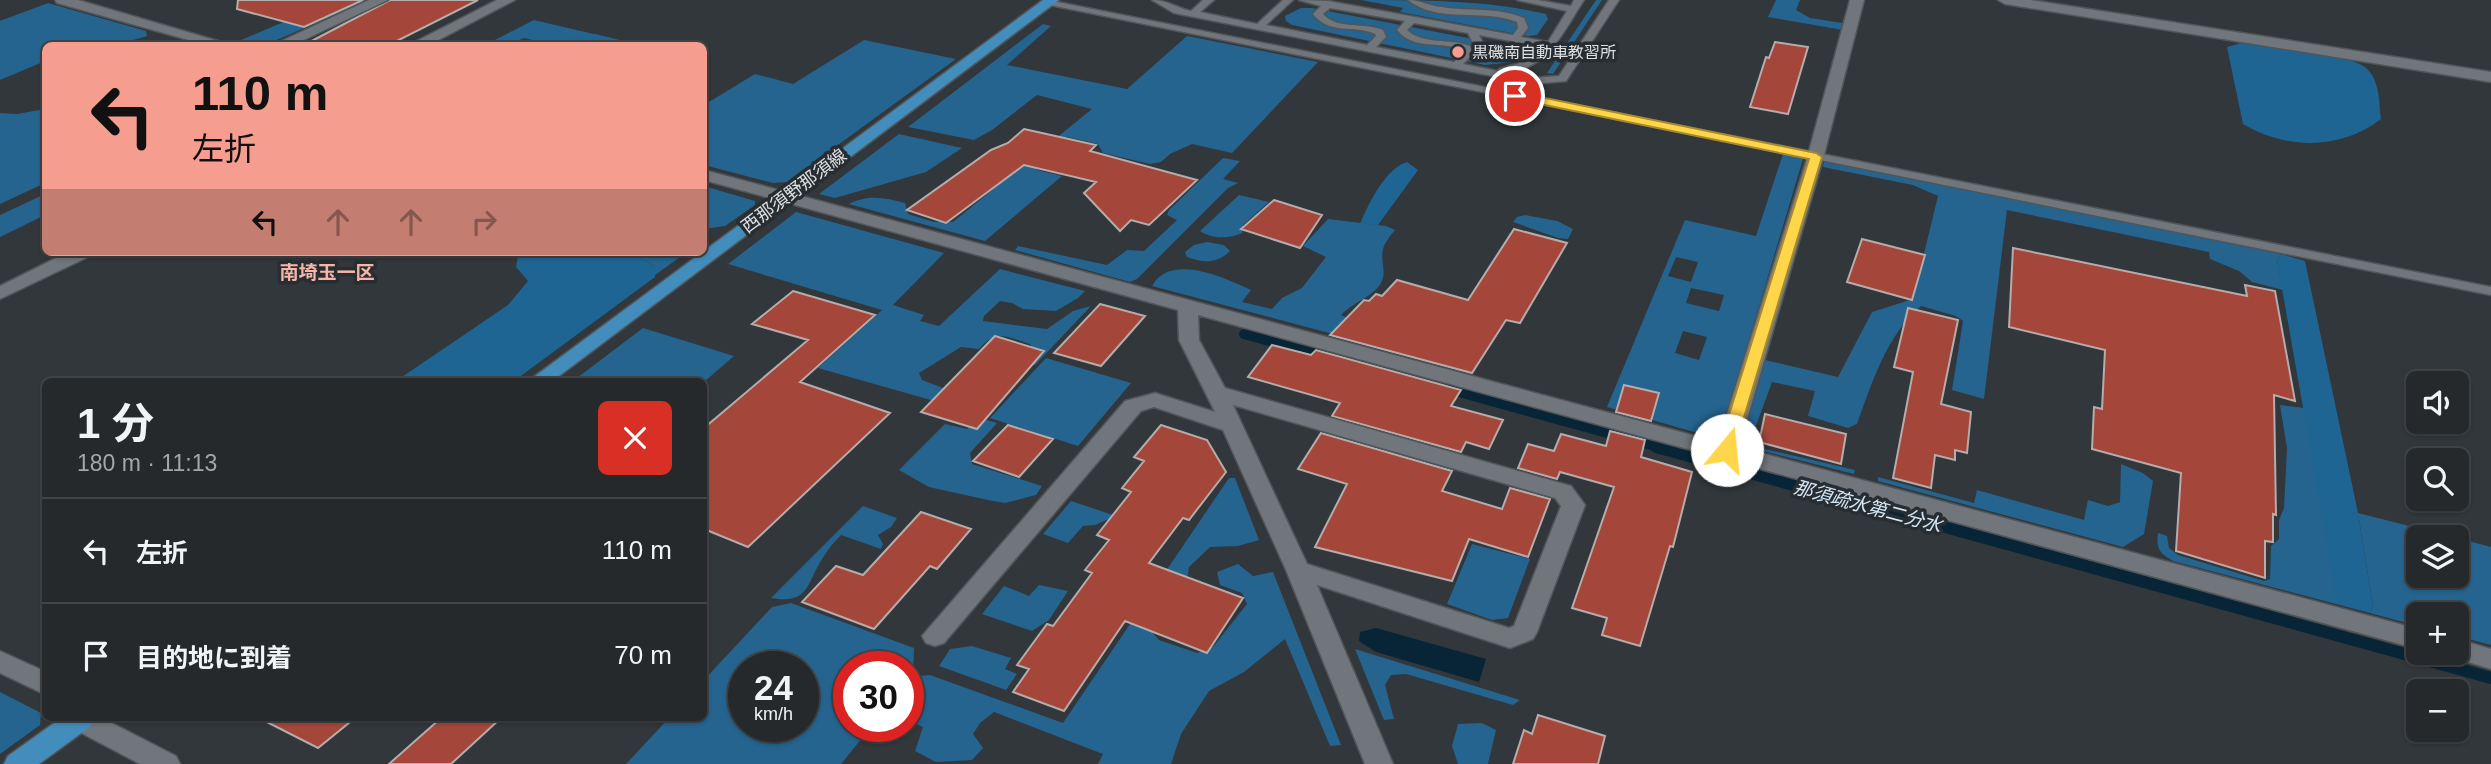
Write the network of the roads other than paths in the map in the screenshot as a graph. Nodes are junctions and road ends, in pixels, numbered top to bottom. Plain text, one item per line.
1 (62, 0) edge
2 (381, 0) edge
3 (508, 0) edge
4 (1157, 0) edge
5 (1209, 0) edge
6 (1288, 0) edge
7 (1304, 0) edge
8 (1413, 0) edge
9 (1522, 0) edge
10 (1614, 0) edge
11 (1857, 0) edge
12 (2005, 0) edge
13 (1051, 1) edge
14 (1331, 3) edge
15 (1576, 4) edge
16 (1193, 14) junction
17 (1410, 20) junction
18 (1259, 27) junction
19 (1472, 31) junction
20 (1520, 40) junction
21 (214, 42) edge
22 (287, 42) edge
23 (422, 42) edge
24 (1550, 45) junction
25 (1369, 49) junction
26 (1457, 66) junction
27 (1487, 72) junction
28 (2491, 77) edge
29 (1816, 156) junction
30 (707, 176) edge
31 (785, 197) junction
32 (707, 255) edge
33 (75, 256) edge
34 (706, 256) edge
35 (2491, 291) edge
36 (0, 293) edge
37 (1188, 307) junction
38 (542, 378) edge
39 (1217, 393) junction
40 (1231, 425) junction
41 (1727, 450) junction
42 (1298, 570) junction
43 (935, 636) dead end
44 (2406, 636) edge
45 (2469, 653) edge
46 (2491, 659) edge
47 (0, 661) edge
48 (42, 683) edge
49 (77, 721) edge
50 (87, 721) edge
51 (19, 764) edge
52 (166, 764) edge
53 (1379, 764) edge

1 - 21 street
2 - 22 street
3 - 23 street
4 - 16 lane
5 - 16 lane
6 - 18 lane
7 - 14 lane
8 - 20 lane
9 - 15 lane
10 - 27 lane
11 - 29 street
12 - 28 street
13 - 29 lane
13 - 31 main road, 西那須野那須線
14 - 17 lane
14 - 25 lane
15 - 24 lane
16 - 18 lane
17 - 19 lane
17 - 26 lane
18 - 25 lane
19 - 20 lane
19 - 20 lane
20 - 24 lane
24 - 27 lane
25 - 26 lane
26 - 27 lane
29 - 35 lane
29 - 41 street
30 - 31 street
31 - 32 main road, 西那須野那須線
31 - 37 street
33 - 36 street
34 - 38 main road, 西那須野那須線
37 - 39 street
37 - 41 street
39 - 40 street
39 - 42 street
40 - 42 street
40 - 43 street
41 - 44 street
42 - 53 street
45 - 46 street
47 - 48 street
49 - 51 main road
50 - 52 street

